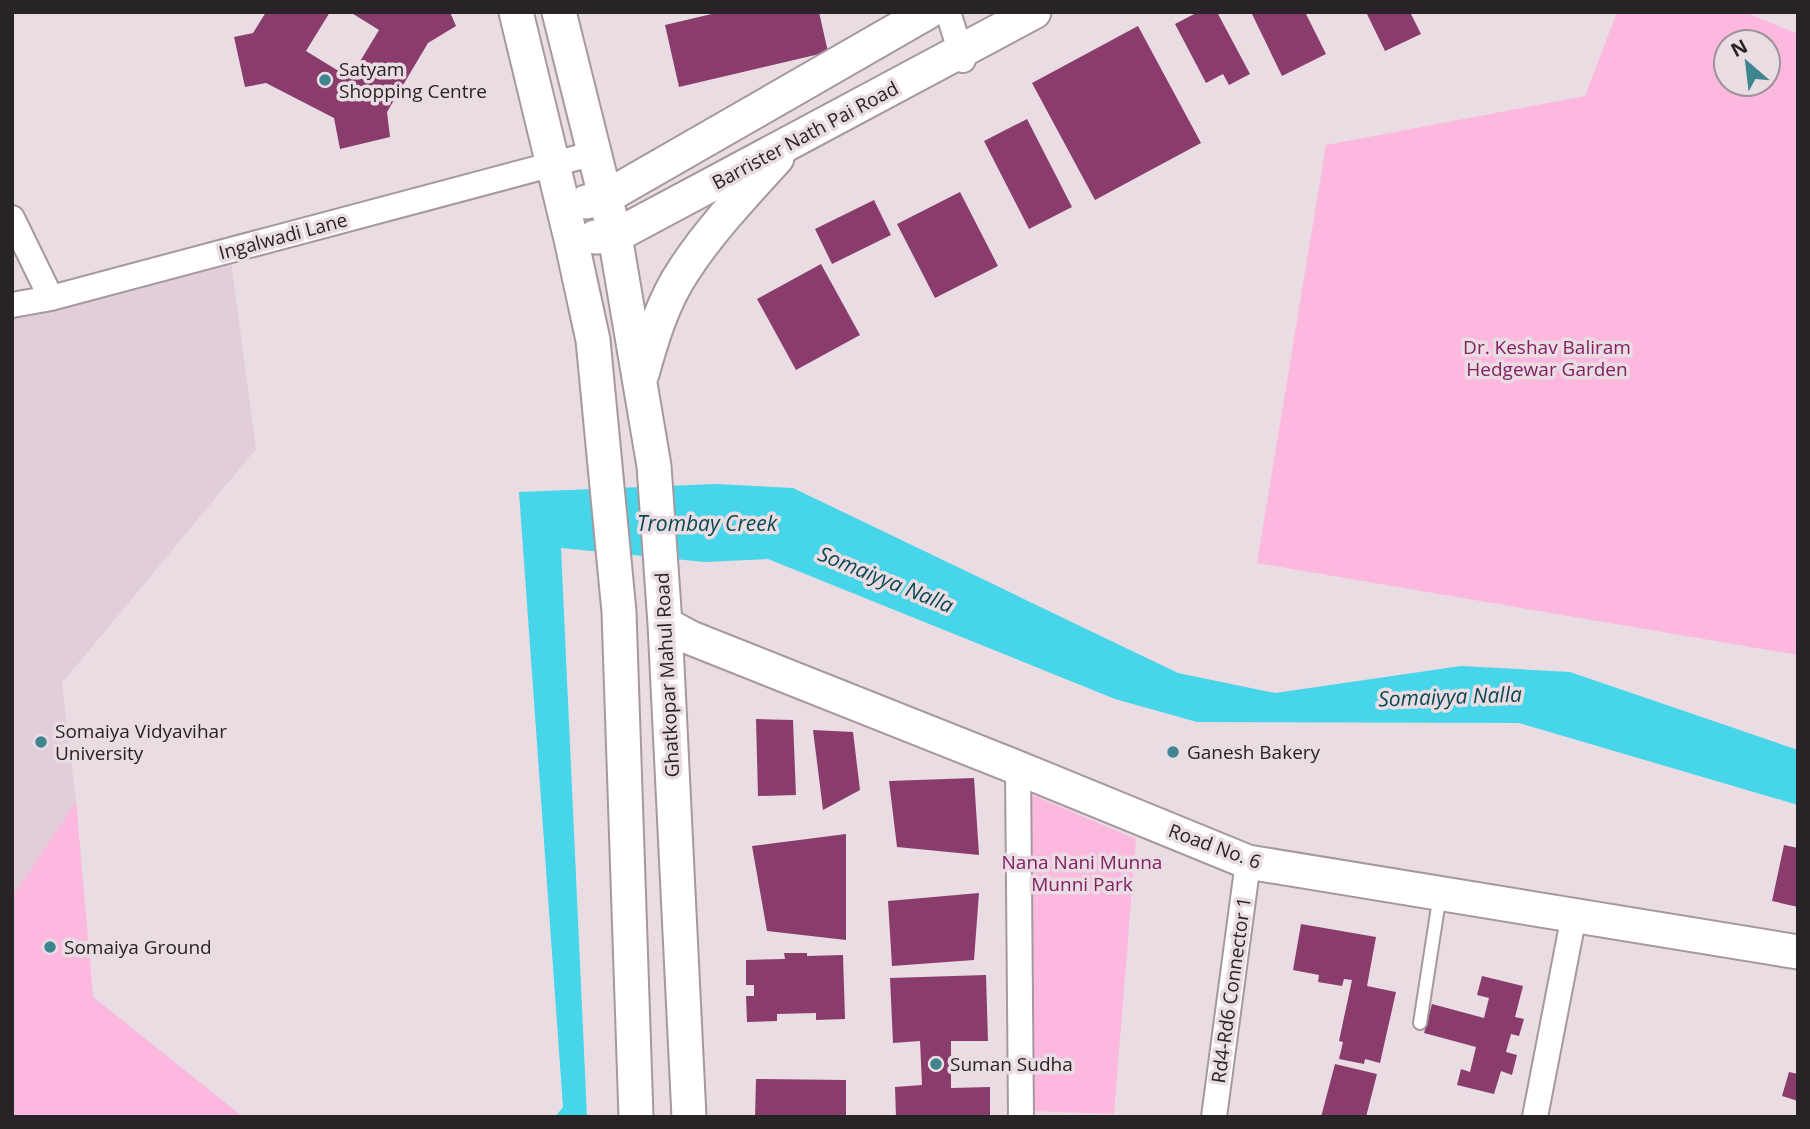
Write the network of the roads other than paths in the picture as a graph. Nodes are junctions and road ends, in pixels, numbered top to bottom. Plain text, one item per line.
1 (516, 12) edge
2 (559, 12) edge
3 (928, 12) edge
4 (948, 12) edge
5 (1034, 12) edge
6 (961, 56) junction
7 (793, 141) junction
8 (596, 153) junction
9 (554, 164) junction
10 (606, 197) junction
11 (564, 207) junction
12 (12, 218) edge
13 (615, 236) junction
14 (571, 239) junction
15 (51, 298) junction
16 (12, 305) edge
17 (640, 381) junction
18 (665, 624) junction
19 (1018, 768) junction
20 (1248, 862) junction
21 (1440, 894) junction
22 (1574, 915) junction
23 (1798, 952) edge
24 (1420, 1023) dead end
25 (636, 1117) edge
26 (690, 1117) edge
27 (1021, 1117) edge
28 (1214, 1117) edge
29 (1535, 1117) edge

1 - 9 street
2 - 8 street, Ghatkopar Mahul Road
3 - 10 street
4 - 6 street
5 - 6 street, Barrister Nath Pai Road
6 - 7 street, Barrister Nath Pai Road
7 - 13 street, Barrister Nath Pai Road
7 - 17 street
8 - 9 street, Ingalwadi Lane
8 - 10 street, Ghatkopar Mahul Road
9 - 11 street
9 - 15 street, Ingalwadi Lane
10 - 11 street
10 - 13 street, Ghatkopar Mahul Road
11 - 14 street
12 - 15 street
13 - 14 street, Barrister Nath Pai Road
13 - 17 street, Ghatkopar Mahul Road
14 - 25 street
15 - 16 street, Ingalwadi Lane
17 - 18 street, Ghatkopar Mahul Road
18 - 19 street, Road No. 6
18 - 26 street, Ghatkopar Mahul Road
19 - 20 street, Road No. 6
19 - 27 street
20 - 21 street, Road No. 6
20 - 28 street, Rd4-Rd6 Connector 1
21 - 22 street, Road No. 6
21 - 24 lane
22 - 23 street, Road No. 6
22 - 29 street

